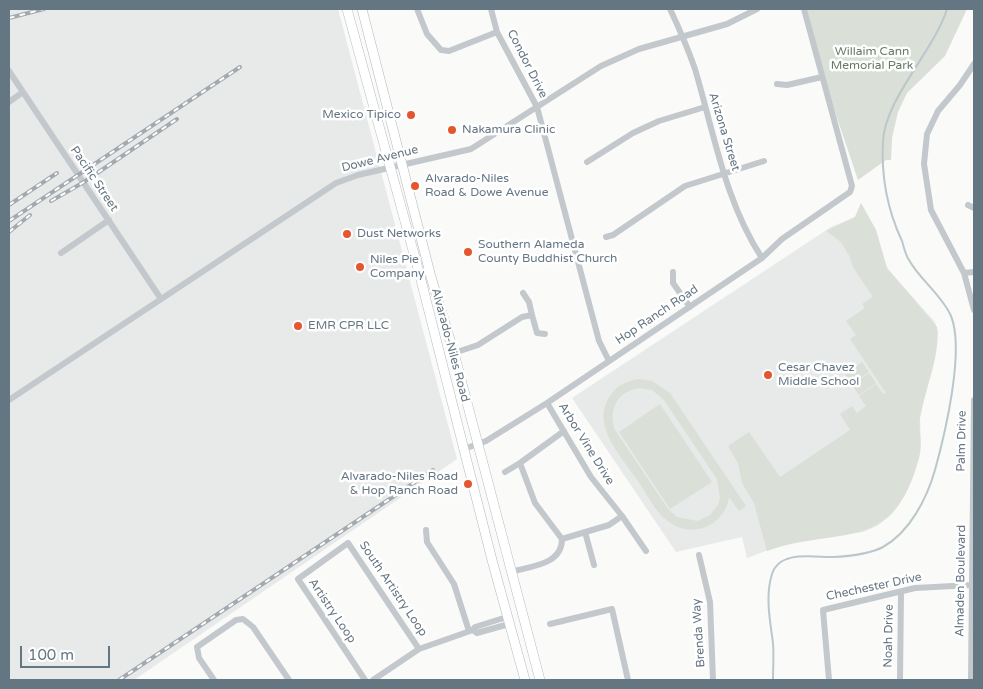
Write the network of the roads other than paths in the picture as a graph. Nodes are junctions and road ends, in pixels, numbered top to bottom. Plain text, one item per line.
1 (347, 9) edge
2 (362, 9) edge
3 (417, 9) edge
4 (491, 9) edge
5 (670, 9) edge
6 (757, 9) edge
7 (804, 9) edge
8 (498, 32) junction
9 (682, 38) junction
10 (974, 64) edge
11 (9, 71) edge
12 (822, 77) junction
13 (777, 84) dead end
14 (23, 92) junction
15 (9, 102) edge
16 (537, 107) junction
17 (705, 107) junction
18 (764, 161) dead end
19 (587, 162) dead end
20 (402, 165) junction
21 (391, 168) junction
22 (726, 174) junction
23 (109, 220) junction
24 (606, 237) dead end
25 (61, 253) dead end
26 (762, 258) junction
27 (673, 272) dead end
28 (974, 272) edge
29 (964, 273) junction
30 (972, 285) edge
31 (523, 293) dead end
32 (161, 299) junction
33 (690, 307) junction
34 (974, 310) edge
35 (532, 315) junction
36 (545, 334) dead end
37 (454, 353) junction
38 (609, 361) junction
39 (9, 400) edge
40 (974, 400) edge
41 (547, 403) junction
42 (564, 430) junction
43 (477, 445) junction
44 (464, 449) junction
45 (974, 450) edge
46 (520, 462) junction
47 (505, 472) dead end
48 (973, 481) joint
49 (974, 504) edge
50 (622, 516) junction
51 (426, 530) dead end
52 (585, 532) junction
53 (562, 539) junction
54 (646, 551) dead end
55 (973, 553) edge
56 (699, 555) dead end
57 (322, 561) joint
58 (594, 565) dead end
59 (510, 572) junction
60 (972, 585) junction
61 (901, 592) junction
62 (973, 603) edge
63 (508, 621) junction
64 (550, 624) dead end
65 (471, 631) junction
66 (419, 649) junction
67 (973, 652) edge
68 (214, 680) edge
69 (290, 680) edge
70 (365, 680) edge
71 (373, 680) edge
72 (525, 680) edge
73 (540, 680) edge
74 (628, 680) edge
75 (713, 680) edge
76 (830, 680) edge
77 (900, 680) edge
78 (970, 680) edge

1 - 21 main road, Alvarado-Niles Road
2 - 20 main road, Alvarado-Niles Road
3 - 8 street
4 - 8 street, Condor Drive
5 - 9 street, Arizona Street
6 - 9 street, Dowe Avenue
7 - 12 street
8 - 16 street, Condor Drive
9 - 16 street, Dowe Avenue
9 - 17 street, Arizona Street
10 - 29 street
11 - 14 street, Pacific Street
12 - 13 street
12 - 26 street, Hop Ranch Road
14 - 15 street
14 - 23 street, Pacific Street
16 - 20 street, Dowe Avenue
16 - 38 street, Condor Drive
17 - 19 street
17 - 22 street, Arizona Street
18 - 22 street
20 - 21 street, Dowe Avenue
20 - 37 main road, Alvarado-Niles Road
21 - 32 street, Dowe Avenue
21 - 44 main road, Alvarado-Niles Road
22 - 24 street
22 - 26 street, Arizona Street
23 - 25 street
23 - 32 street, Pacific Street
26 - 33 street, Hop Ranch Road
27 - 33 street
28 - 29 street
29 - 30 street
30 - 34 street
31 - 35 street
32 - 39 street, Dowe Avenue
33 - 38 street, Hop Ranch Road
35 - 36 street
35 - 37 street
37 - 43 main road, Alvarado-Niles Road
38 - 41 street, Hop Ranch Road
40 - 45 street, Palm Drive
41 - 42 street, Arbor Vine Drive
41 - 43 street, Hop Ranch Road
42 - 46 street
42 - 50 street, Arbor Vine Drive
43 - 44 street, Hop Ranch Road
43 - 59 main road, Alvarado-Niles Road
44 - 63 main road, Alvarado-Niles Road
45 - 48 street, Palm Drive
46 - 47 street
46 - 53 street
48 - 49 street, Almaden Boulevard
49 - 55 street, Almaden Boulevard
50 - 52 street
50 - 54 street, Arbor Vine Drive
51 - 65 street
52 - 53 street
52 - 58 street
53 - 59 street
55 - 60 street, Almaden Boulevard
56 - 75 street, Brenda Way
57 - 66 street, South Artistry Loop
57 - 70 street, Artistry Loop
59 - 73 main road, Alvarado-Niles Road
60 - 61 street, Chechester Drive
60 - 62 street, Almaden Boulevard
61 - 76 street, Chechester Drive
61 - 77 street, Noah Drive
62 - 67 street, Almaden Boulevard
63 - 65 street
63 - 72 main road, Alvarado-Niles Road
64 - 74 street
65 - 66 street
66 - 71 street
67 - 78 street, Almaden Boulevard
68 - 69 street

